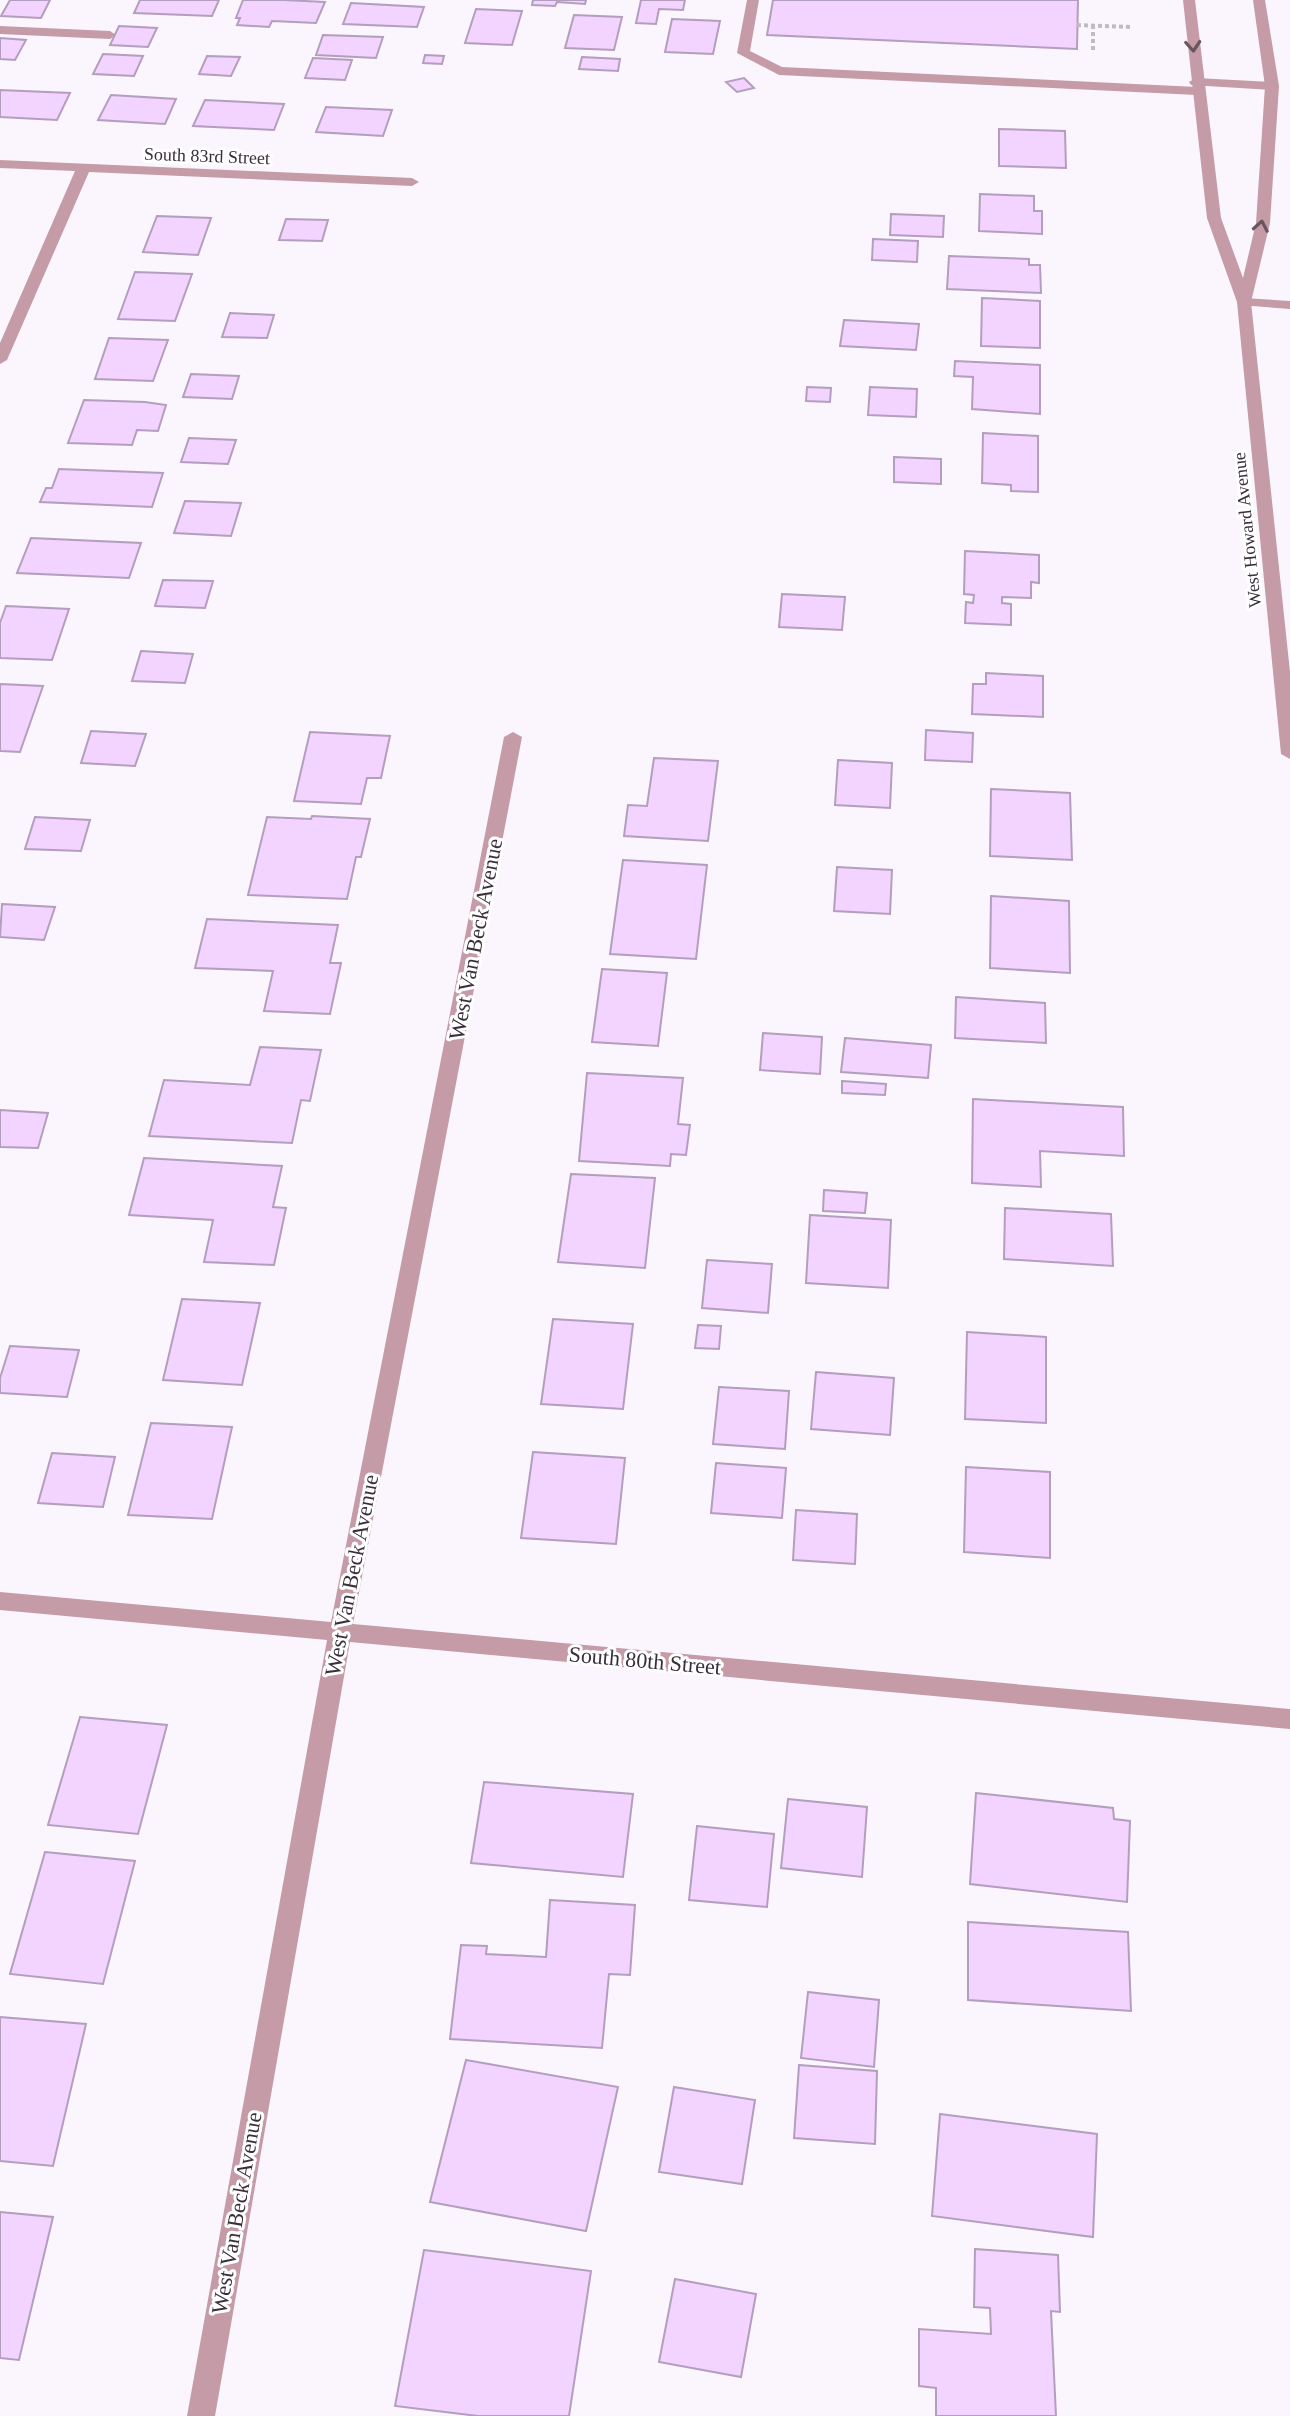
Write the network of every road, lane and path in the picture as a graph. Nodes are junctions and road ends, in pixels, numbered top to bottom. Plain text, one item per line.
1 (753, 0) edge
2 (1189, 0) edge
3 (1259, 0) edge
4 (1077, 25) dead end
5 (1133, 27) dead end
6 (0, 30) edge
7 (110, 35) dead end
8 (1272, 86) junction
9 (1196, 87) junction
10 (0, 164) edge
11 (83, 169) junction
12 (412, 182) dead end
13 (1244, 302) junction
14 (1290, 305) edge
15 (0, 360) edge
16 (513, 737) dead end
17 (1290, 754) edge
18 (0, 1601) edge
19 (340, 1632) junction
20 (1290, 1719) edge
21 (201, 2416) edge

1 - 9 street
2 -> 9 street, West Howard Avenue
3 - 8 street, West Howard Avenue
4 - 5 path
6 - 7 street
8 - 9 street
13 -> 8 street, West Howard Avenue
9 - 13 street, West Howard Avenue
10 - 11 street, South 83rd Street
11 - 12 street, South 83rd Street
11 - 15 street
13 - 14 street
13 - 17 street, West Howard Avenue
16 - 19 street, West Van Beck Avenue
18 - 19 street, South 80th Street
19 - 20 street, South 80th Street
19 - 21 street, West Van Beck Avenue

